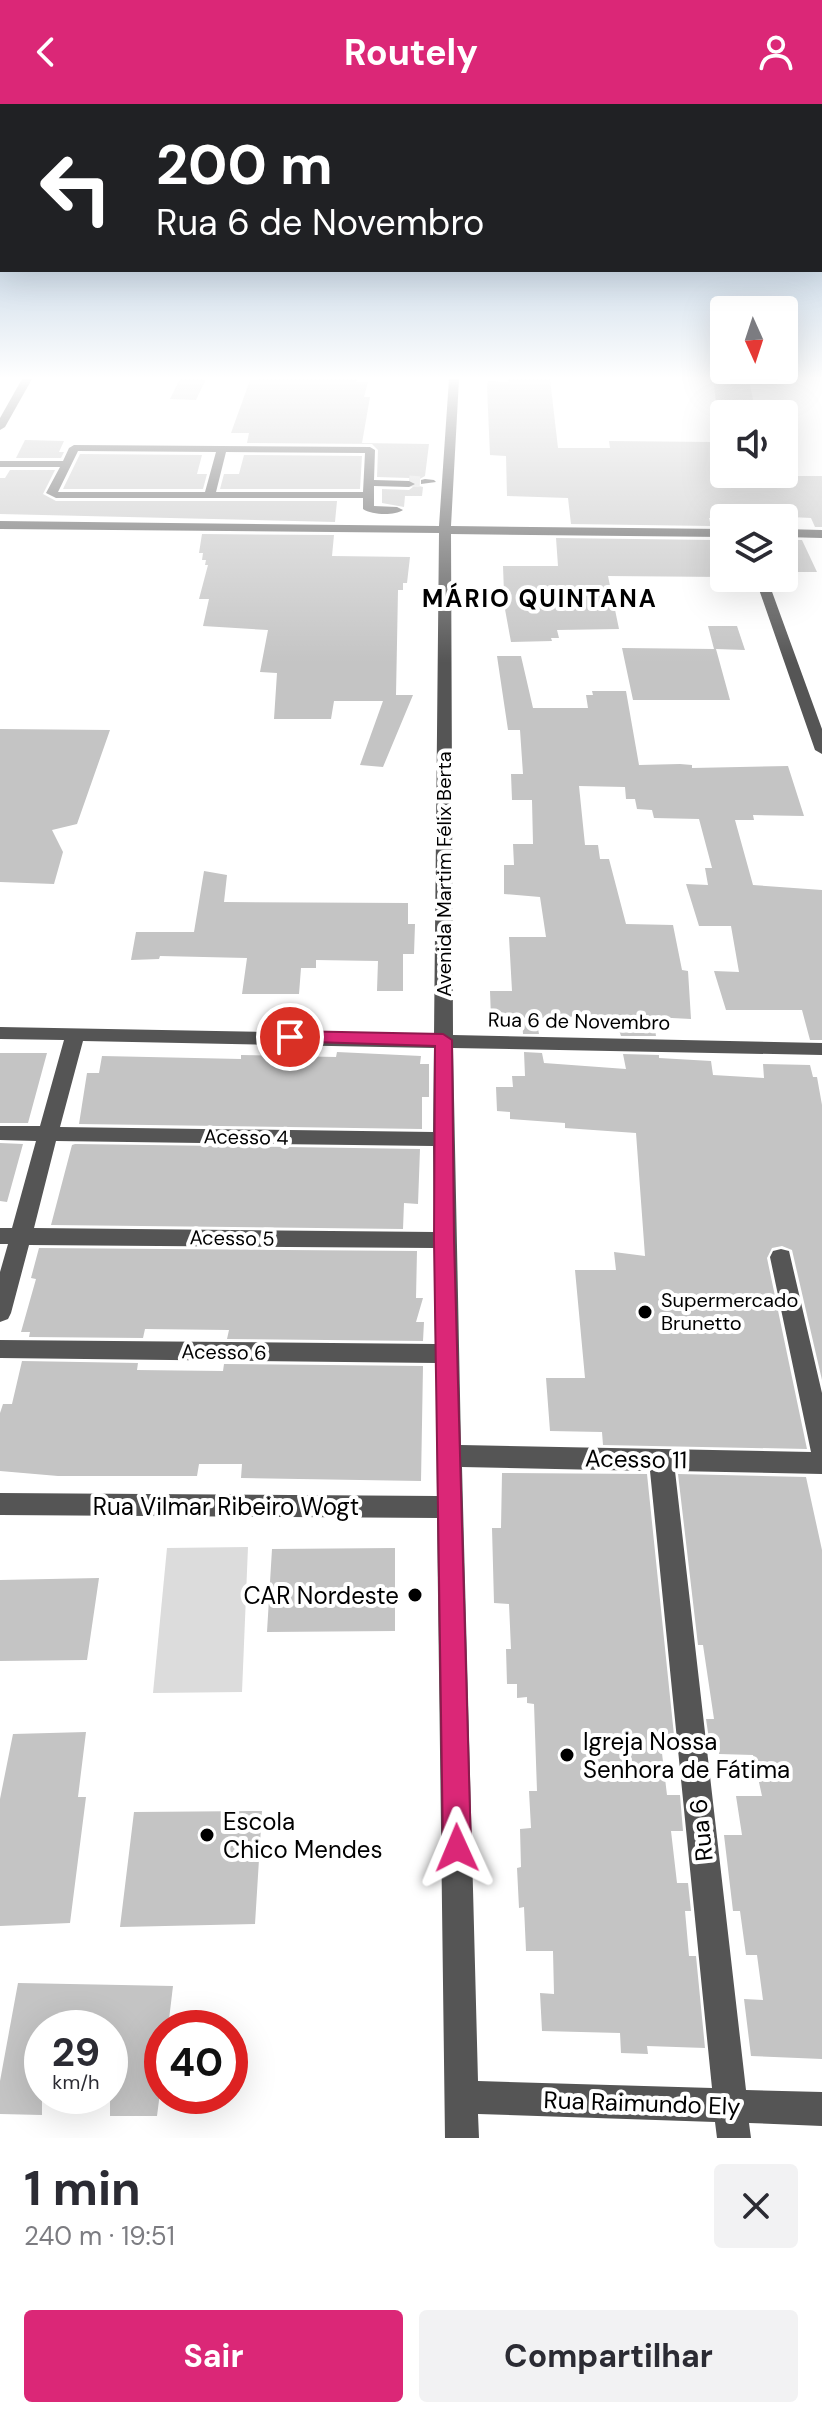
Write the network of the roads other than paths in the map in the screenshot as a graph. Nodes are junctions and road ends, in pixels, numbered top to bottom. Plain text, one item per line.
1 (62, 474) edge
2 (215, 474) edge
3 (368, 474) edge
4 (446, 474) edge
5 (409, 482) tunnel mouth
6 (445, 482) junction
7 (427, 483) tunnel mouth
8 (368, 487) junction
9 (210, 495) junction
10 (397, 510) dead end
11 (0, 525) edge
12 (445, 531) junction
13 (710, 533) edge
14 (798, 533) edge
15 (822, 534) edge
16 (766, 592) edge
17 (822, 750) edge
18 (0, 1033) edge
19 (75, 1034) junction
20 (443, 1040) junction
21 (822, 1049) edge
22 (0, 1133) edge
23 (49, 1134) junction
24 (443, 1139) junction
25 (10, 1236) edge
26 (444, 1240) junction
27 (781, 1257) dead end
28 (0, 1313) edge
29 (0, 1349) edge
30 (448, 1354) junction
31 (822, 1449) edge
32 (450, 1456) junction
33 (661, 1459) junction
34 (822, 1463) edge
35 (0, 1504) edge
36 (451, 1507) junction
37 (462, 2097) junction
38 (822, 2109) edge
39 (733, 2122) edge
40 (462, 2138) edge

1 - 9 street
2 - 9 street
3 - 8 street
4 - 6 street, Avenida Martim Félix Berta
5 - 8 street
6 - 7 street
6 - 12 street, Avenida Martim Félix Berta
8 - 9 street
8 - 10 street
11 - 12 street
12 - 13 street
12 - 20 street, Avenida Martim Félix Berta
14 - 15 street
16 - 17 street
18 - 19 street, Rua 6 de Novembro
19 - 20 street, Rua 6 de Novembro
19 - 23 street
20 - 21 street, Rua 6 de Novembro
20 - 24 street, Avenida Martim Félix Berta
22 - 23 street, Acesso 4
23 - 24 street, Acesso 4
23 - 25 street
24 - 26 street, Avenida Martim Félix Berta
25 - 26 street, Acesso 5
25 - 28 street
26 - 30 street, Avenida Martim Félix Berta
27 - 31 street
29 - 30 street, Acesso 6
30 - 32 street, Avenida Martim Félix Berta
32 - 33 street, Acesso 11
32 - 36 street, Avenida Martim Félix Berta
33 - 34 street, Acesso 11
33 - 39 street, Rua 6
35 - 36 street, Rua Vilmar Ribeiro Wogt
36 - 37 street, Avenida Martim Félix Berta
37 - 39 street, Rua Raimundo Ely
37 - 40 street, Avenida Martim Félix Berta
38 - 39 street, Rua Raimundo Ely

